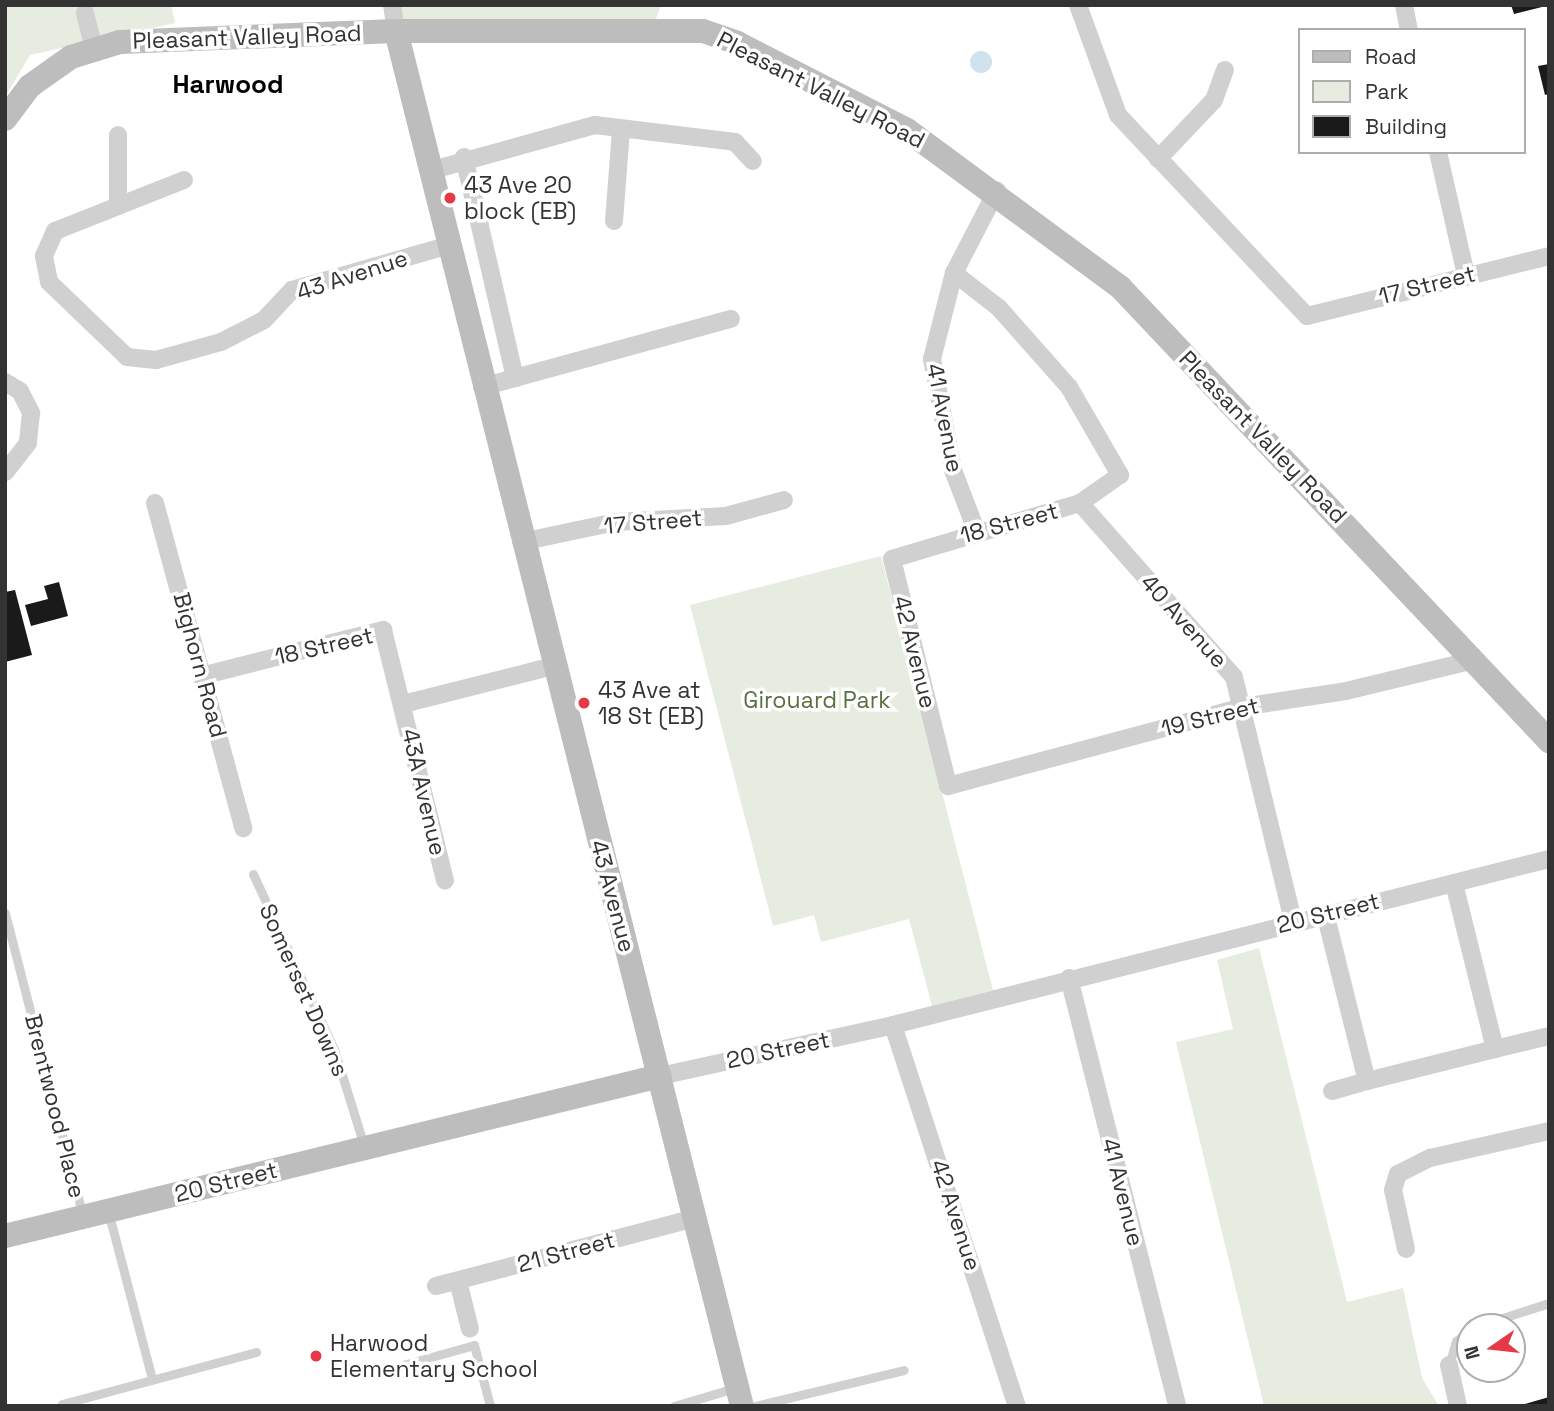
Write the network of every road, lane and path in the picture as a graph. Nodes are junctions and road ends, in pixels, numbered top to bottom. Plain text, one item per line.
1 (391, 5) edge
2 (1078, 5) edge
3 (1404, 5) edge
4 (84, 9) edge
5 (1409, 28) edge
6 (396, 32) junction
7 (94, 48) junction
8 (1225, 71) dead end
9 (5, 119) edge
10 (621, 129) junction
11 (118, 135) dead end
12 (1438, 154) edge
13 (464, 157) junction
14 (1158, 159) junction
15 (753, 161) dead end
16 (429, 171) junction
17 (184, 180) dead end
18 (998, 190) junction
19 (118, 206) junction
20 (614, 221) dead end
21 (446, 246) junction
22 (1549, 256) edge
23 (954, 273) junction
24 (1466, 275) junction
25 (730, 319) dead end
26 (515, 378) junction
27 (5, 382) edge
28 (482, 387) junction
29 (5, 472) edge
30 (784, 500) dead end
31 (155, 503) dead end
32 (1080, 503) junction
33 (976, 530) junction
34 (521, 542) junction
35 (892, 559) joint
36 (1474, 660) junction
37 (553, 666) junction
38 (205, 675) junction
39 (403, 704) junction
40 (1242, 707) junction
41 (1549, 741) edge
42 (948, 786) joint
43 (243, 828) dead end
44 (1549, 859) edge
45 (253, 874) dead end
46 (445, 880) dead end
47 (1454, 883) junction
48 (5, 913) edge
49 (1325, 913) junction
50 (1293, 921) junction
51 (1069, 978) junction
52 (893, 1025) junction
53 (1549, 1035) edge
54 (1495, 1049) junction
55 (660, 1076) junction
56 (1367, 1081) junction
57 (1332, 1091) dead end
58 (1549, 1131) edge
59 (365, 1147) junction
60 (108, 1210) junction
61 (83, 1217) junction
62 (695, 1218) junction
63 (6, 1234) edge
64 (1406, 1249) dead end
65 (458, 1281) junction
66 (436, 1286) dead end
67 (1549, 1303) edge
68 (1518, 1313) edge
69 (470, 1329) dead end
70 (1456, 1342) edge
71 (257, 1352) dead end
72 (1449, 1365) joint
73 (904, 1370) dead end
74 (374, 1373) dead end
75 (152, 1379) junction
76 (739, 1396) edge
77 (62, 1404) edge
78 (490, 1406) edge
79 (674, 1406) edge
80 (755, 1406) edge
81 (1017, 1406) edge
82 (1177, 1406) edge
83 (1458, 1406) edge

1 - 6 street, 43 Avenue
2 - 14 street
3 - 5 street
4 - 7 street
6 - 7 street, Pleasant Valley Road
6 - 16 street, 43 Avenue
6 - 18 street, Pleasant Valley Road
7 - 9 street, Pleasant Valley Road
8 - 14 street
10 - 13 street
10 - 15 street
10 - 20 street
11 - 19 street
12 - 24 street
13 - 16 street
13 - 26 street
14 - 24 street, 17 Street
16 - 21 street, 43 Avenue
17 - 19 street, 43 Avenue
18 - 23 street, 41 Avenue
18 - 36 street, Pleasant Valley Road
19 - 21 street, 43 Avenue
21 - 28 street, 43 Avenue
22 - 24 street, 17 Street
23 - 32 street, 18 Street
23 - 33 street, 41 Avenue
25 - 26 street
26 - 28 street
27 - 29 street
28 - 34 street, 43 Avenue
30 - 34 street, 17 Street
31 - 38 street, Bighorn Road
32 - 33 street, 18 Street
32 - 40 street, 40 Avenue
33 - 35 street, 18 Street
34 - 37 street, 43 Avenue
35 - 42 street, 42 Avenue
36 - 40 street, 19 Street
36 - 41 street, Pleasant Valley Road
37 - 39 street
37 - 55 street, 43 Avenue
38 - 39 street, 18 Street
38 - 43 street, Bighorn Road
39 - 46 street, 43A Avenue
40 - 42 street, 19 Street
40 - 50 street, 40 Avenue
44 - 47 street, 20 Street
45 - 59 lane, Somerset Downs
47 - 49 street, 20 Street
47 - 54 street
48 - 61 lane, Brentwood Place
49 - 50 street, 20 Street
49 - 56 street
50 - 51 street, 20 Street
51 - 52 street, 20 Street
51 - 82 street, 41 Avenue
52 - 55 street, 20 Street
52 - 81 street, 42 Avenue
53 - 54 street
54 - 56 street
55 - 59 street, 20 Street
55 - 62 street, 43 Avenue
56 - 57 street
58 - 64 street
59 - 60 street, 20 Street
60 - 61 street, 20 Street
60 - 75 lane
61 - 63 street, 20 Street
62 - 65 street, 21 Street
62 - 76 street, 43 Avenue
65 - 66 street, 21 Street
65 - 69 street
67 - 68 lane
70 - 72 lane
71 - 75 lane
72 - 83 street
73 - 80 lane
74 - 78 lane
75 - 77 lane
76 - 79 lane

